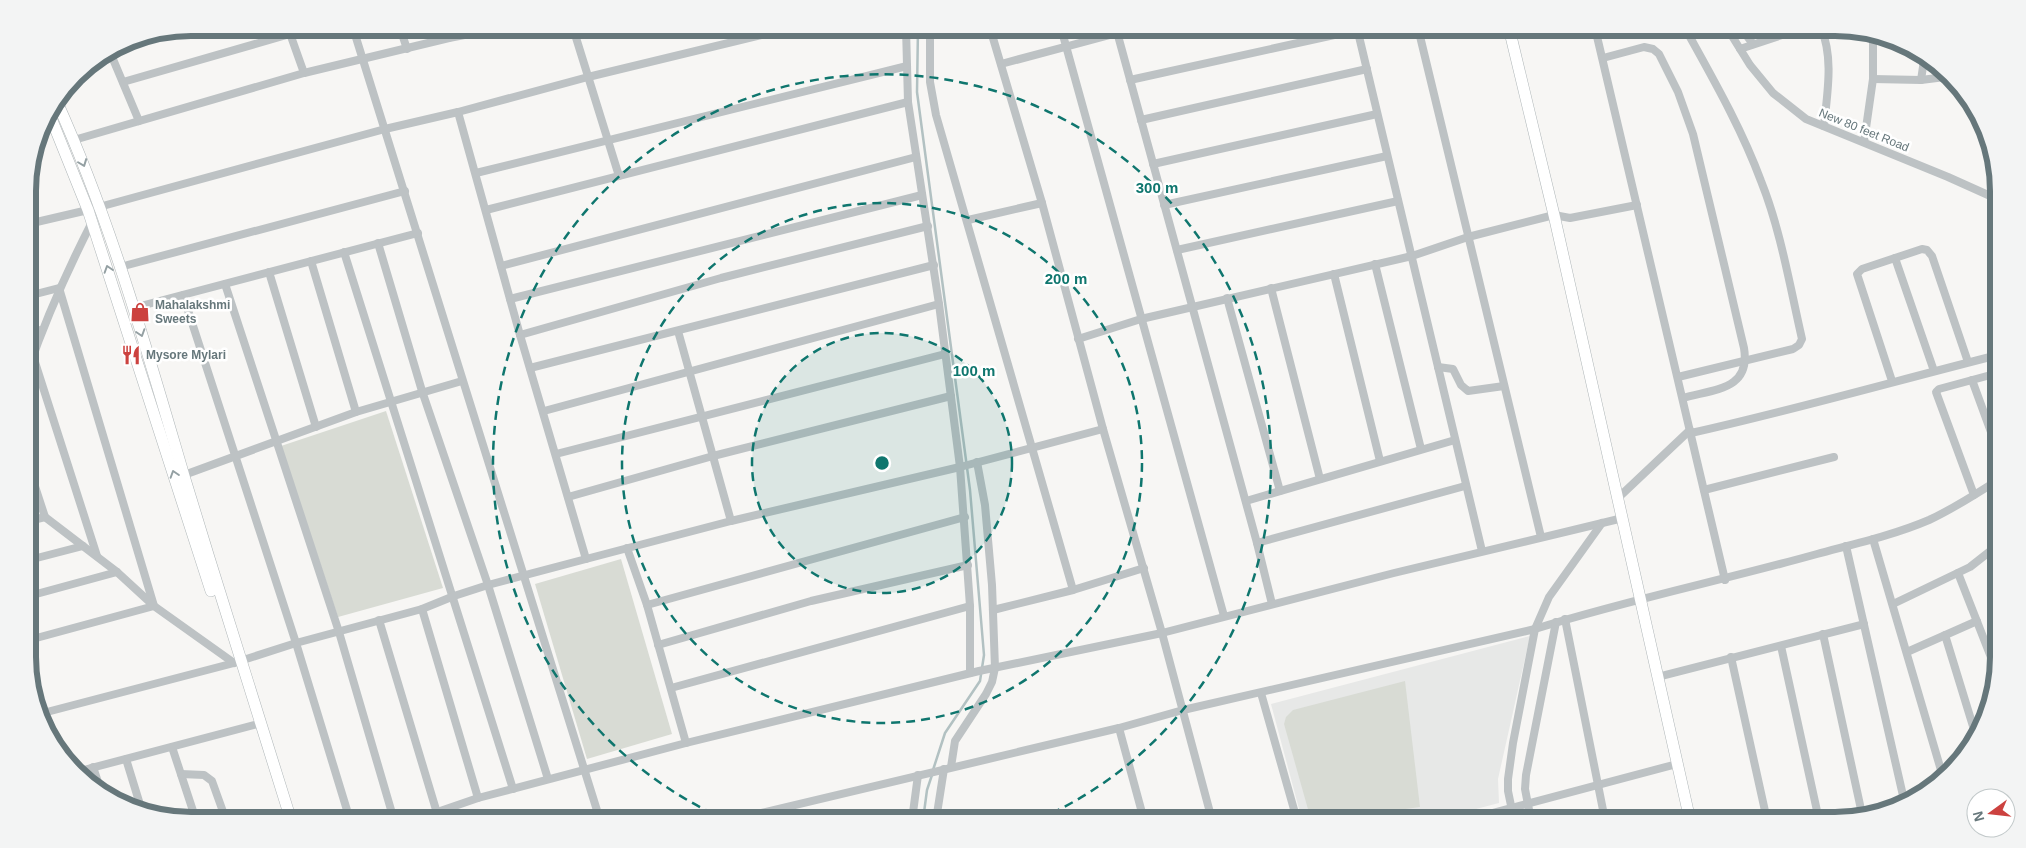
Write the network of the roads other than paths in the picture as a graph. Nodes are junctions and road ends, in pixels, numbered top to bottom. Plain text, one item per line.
1 (273, 36) edge
2 (291, 36) edge
3 (356, 36) edge
4 (403, 36) edge
5 (458, 36) edge
6 (575, 36) edge
7 (757, 36) edge
8 (906, 36) edge
9 (930, 36) edge
10 (992, 36) edge
11 (1063, 36) edge
12 (1103, 36) edge
13 (1118, 36) edge
14 (1326, 36) edge
15 (1359, 36) edge
16 (1420, 36) edge
17 (1511, 36) edge
18 (1598, 36) edge
19 (1689, 36) edge
20 (1732, 36) edge
21 (1746, 36) edge
22 (1778, 36) edge
23 (1823, 36) edge
24 (449, 38) joint
25 (1873, 41) edge
26 (1752, 44) junction
27 (1066, 47) junction
28 (407, 49) junction
29 (1740, 50) junction
30 (113, 58) edge
31 (1603, 58) junction
32 (363, 59) junction
33 (1001, 64) junction
34 (1923, 64) edge
35 (907, 66) junction
36 (1366, 69) junction
37 (304, 73) junction
38 (588, 77) junction
39 (1939, 78) edge
40 (1872, 79) junction
41 (1130, 80) junction
42 (1921, 80) junction
43 (123, 82) junction
44 (908, 102) junction
45 (60, 109) edge
46 (458, 112) junction
47 (1377, 114) junction
48 (1141, 120) junction
49 (140, 121) junction
50 (53, 122) edge
51 (1824, 126) junction
52 (385, 129) junction
53 (74, 140) junction
54 (609, 140) junction
55 (1864, 142) junction
56 (1387, 156) junction
57 (916, 157) junction
58 (1153, 164) junction
59 (476, 174) junction
60 (619, 176) junction
61 (405, 191) junction
62 (922, 195) junction
63 (1990, 196) edge
64 (1398, 201) junction
65 (1042, 203) junction
66 (1164, 205) junction
67 (1637, 205) junction
68 (100, 206) junction
69 (88, 210) junction
70 (486, 210) junction
71 (1554, 215) junction
72 (968, 220) junction
73 (37, 222) edge
74 (92, 222) junction
75 (928, 226) junction
76 (418, 233) junction
77 (1468, 237) junction
78 (378, 243) junction
79 (1177, 250) junction
80 (344, 252) junction
81 (1412, 256) junction
82 (1895, 258) junction
83 (311, 261) junction
84 (1375, 264) junction
85 (934, 265) junction
86 (501, 266) junction
87 (120, 267) junction
88 (269, 272) junction
89 (1334, 274) junction
90 (225, 284) junction
91 (59, 288) junction
92 (1271, 288) junction
93 (37, 294) edge
94 (183, 295) junction
95 (1227, 298) junction
96 (510, 299) junction
97 (939, 304) junction
98 (1192, 306) junction
99 (133, 308) junction
100 (1141, 319) junction
101 (42, 330) junction
102 (37, 331) edge
103 (678, 331) junction
104 (520, 335) junction
105 (1078, 339) junction
106 (37, 345) edge
107 (945, 354) junction
108 (1990, 357) edge
109 (1746, 360) junction
110 (1968, 362) junction
111 (37, 367) edge
112 (1438, 367) junction
113 (530, 368) junction
114 (689, 370) junction
115 (1934, 371) junction
116 (1990, 375) edge
117 (1678, 377) junction
118 (1972, 380) junction
119 (462, 381) junction
120 (1892, 381) junction
121 (1504, 386) junction
122 (422, 391) junction
123 (951, 396) junction
124 (1683, 398) junction
125 (390, 402) junction
126 (544, 410) junction
127 (356, 412) junction
128 (702, 415) junction
129 (316, 427) junction
130 (1103, 429) junction
131 (1990, 429) edge
132 (1691, 432) junction
133 (1455, 440) junction
134 (276, 441) junction
135 (1032, 447) junction
136 (1421, 449) junction
137 (556, 454) junction
138 (713, 456) junction
139 (234, 457) junction
140 (1834, 457) dead end
141 (1380, 461) junction
142 (977, 462) junction
143 (960, 467) junction
144 (184, 474) junction
145 (1320, 479) junction
146 (1990, 485) edge
147 (1466, 486) junction
148 (1704, 490) junction
149 (36, 491) edge
150 (1280, 491) junction
151 (1974, 495) junction
152 (568, 497) junction
153 (1618, 498) junction
154 (1246, 501) junction
155 (45, 517) junction
156 (965, 517) junction
157 (1623, 518) junction
158 (36, 519) edge
159 (731, 520) junction
160 (1602, 523) junction
161 (1541, 538) junction
162 (1873, 539) junction
163 (1257, 543) junction
164 (83, 546) junction
165 (1846, 546) junction
166 (627, 548) junction
167 (1482, 551) junction
168 (1990, 551) edge
169 (97, 556) junction
170 (36, 558) edge
171 (586, 558) junction
172 (968, 565) junction
173 (1144, 568) junction
174 (117, 572) junction
175 (1958, 573) junction
176 (522, 576) junction
177 (1726, 580) junction
178 (488, 585) junction
179 (1073, 590) junction
180 (36, 594) edge
181 (454, 596) junction
182 (1641, 600) junction
183 (1272, 604) junction
184 (1893, 604) junction
185 (647, 605) junction
186 (154, 606) junction
187 (970, 606) junction
188 (422, 609) junction
189 (993, 610) junction
190 (1224, 616) junction
191 (1565, 619) junction
192 (380, 620) junction
193 (1977, 621) junction
194 (1556, 622) junction
195 (1864, 624) junction
196 (1535, 629) junction
197 (339, 632) junction
198 (1162, 633) junction
199 (1823, 634) junction
200 (1945, 635) junction
201 (36, 638) edge
202 (296, 643) junction
203 (658, 645) junction
204 (1781, 646) junction
205 (1907, 652) junction
206 (1990, 654) edge
207 (1731, 657) junction
208 (237, 662) junction
209 (992, 668) junction
210 (970, 673) junction
211 (1658, 677) junction
212 (670, 688) junction
213 (1261, 693) junction
214 (1183, 710) junction
215 (47, 712) edge
216 (254, 725) junction
217 (1973, 726) edge
218 (1119, 728) junction
219 (686, 743) junction
220 (172, 747) junction
221 (126, 759) junction
222 (1678, 764) junction
223 (93, 767) junction
224 (947, 768) junction
225 (85, 769) edge
226 (584, 769) junction
227 (1941, 769) edge
228 (181, 774) junction
229 (918, 775) junction
230 (548, 779) junction
231 (97, 780) edge
232 (1598, 784) junction
233 (513, 789) junction
234 (1903, 796) edge
235 (478, 798) junction
236 (139, 802) edge
237 (1528, 804) junction
238 (1511, 808) junction
239 (1861, 809) edge
240 (1141, 811) edge
241 (1210, 811) edge
242 (1295, 811) edge
243 (1499, 811) edge
244 (1512, 811) edge
245 (1529, 811) edge
246 (1603, 811) edge
247 (1688, 811) edge
248 (1765, 811) edge
249 (1817, 811) edge
250 (193, 812) edge
251 (223, 812) edge
252 (281, 812) edge
253 (288, 812) edge
254 (348, 812) edge
255 (392, 812) edge
256 (437, 812) edge
257 (440, 812) edge
258 (597, 812) edge
259 (767, 812) edge
260 (913, 812) edge
261 (938, 812) edge

1 - 43 street
2 - 37 street
3 - 32 street
4 - 28 street
5 - 24 street
6 - 38 street
7 - 38 street
8 - 35 street
9 - 72 street
10 - 33 street
11 - 27 street
12 - 27 street
13 - 41 street
14 - 41 street
15 - 36 street
16 - 77 street
17 - 71 street
18 - 31 street
19 - 109 street
20 - 29 street, New 80 feet Road
21 - 26 street
22 - 26 street
23 - 51 street
24 - 28 street
25 - 40 street
26 - 29 street
27 - 33 street
27 - 100 street
28 - 32 street
29 - 51 street, New 80 feet Road
30 - 43 street
31 - 67 street
31 - 109 street
32 - 37 street
32 - 52 street
33 - 65 street
34 - 42 street
35 - 44 street
35 - 54 street
36 - 47 street
36 - 48 street
37 - 49 street
38 - 46 street
38 - 54 street
39 - 42 street
40 - 42 street
40 - 55 street
41 - 48 street
43 - 49 street
44 - 57 street
44 - 60 street
45 - 53 street
46 - 52 street
46 - 59 street
47 - 56 street
47 - 58 street
48 - 58 street
49 - 53 street
50 - 69 street
51 - 55 street, New 80 feet Road
52 - 61 street
52 - 68 street
53 -> 68 street
54 - 59 street
54 - 60 street
55 - 63 street, New 80 feet Road
56 - 64 street
56 - 66 street
57 - 62 street
57 - 86 street
58 - 66 street
59 - 70 street
60 - 70 street
61 - 76 street
61 - 87 street
62 - 75 street
62 - 96 street
64 - 79 street
64 - 81 street
65 - 72 street
65 - 105 street
66 - 79 street
67 - 71 street
67 - 117 street
68 - 69 street
68 - 87 street
69 - 73 street
69 - 74 street
70 - 86 street
71 - 77 street
71 - 153 street
72 - 135 street
74 - 91 street
208 -> 74 street
75 - 85 street
75 - 104 street
76 - 78 street
76 - 119 street
77 - 81 street
77 - 121 street
78 - 80 street
78 - 122 street
79 - 98 street
80 - 83 street
80 - 125 street
81 - 84 street
81 - 112 street
82 - 110 street
82 - 115 street
82 - 120 street
83 - 88 street
83 - 127 street
84 - 89 street
84 - 136 street
85 - 97 street
85 - 103 street
86 - 96 street
87 - 99 street
88 - 90 street
88 - 129 street
89 - 92 street
89 - 141 street
90 - 94 street
90 - 134 street
91 - 93 street
91 - 101 street
91 - 186 street
92 - 95 street
92 - 145 street
94 - 99 street
94 - 139 street
95 - 98 street
95 - 150 street
96 - 104 street
97 - 107 street
97 - 114 street
98 - 100 street
98 - 154 street
99 -> 144 street
100 - 105 street
100 - 190 street
101 - 102 street
101 - 106 street
103 - 113 street
103 - 114 street
104 - 113 street
105 - 130 street
107 - 123 street
107 - 128 street
108 - 110 street
109 - 117 street
109 - 124 street
110 - 115 street
111 - 169 street
112 - 121 street
112 - 133 street
113 - 126 street
114 - 126 street
114 - 128 street
115 - 120 street
116 - 118 street
117 - 124 street
118 - 131 street
118 - 151 street
119 - 122 street
119 - 176 street
120 - 132 street
121 - 161 street
122 - 125 street
122 - 178 street
123 - 138 street
123 - 143 street
124 - 132 street
125 - 127 street
125 - 181 street
126 - 137 street
127 - 129 street
128 - 137 street
128 - 138 street
129 - 134 street
130 - 135 street
130 - 173 street
132 - 148 street
132 - 153 street
133 - 136 street
133 - 147 street
134 - 139 street
134 - 197 street
135 - 142 street
135 - 179 street
136 - 141 street
137 - 152 street
138 - 152 street
138 - 159 street
139 - 144 street
139 - 202 street
140 - 148 street
141 - 145 street
142 - 143 street
142 - 189 street
143 - 156 street
143 - 159 street
144 - 208 street
145 - 150 street
146 - 151 street
147 - 163 street
147 - 167 street
148 - 177 street
149 - 155 street
150 - 154 street
151 - 162 street
152 - 171 street
153 - 157 street
154 - 163 street
155 - 158 street
155 - 164 street
156 - 172 street
156 - 185 street
157 - 160 street
157 - 182 street
159 - 166 street
160 - 161 street
160 - 196 street
161 - 167 street
162 - 165 street
162 - 184 street
163 - 183 street
164 - 169 street
164 - 170 street
165 - 177 street
165 - 195 street
166 - 171 street
166 - 185 street
167 - 183 street
168 - 175 street
169 - 174 street
171 - 176 street
172 - 187 street
172 - 203 street
173 - 179 street
173 - 198 street
174 - 180 street
174 - 186 street
175 - 184 street
175 - 193 street
176 - 178 street
176 - 226 street
177 - 182 street
178 - 181 street
178 - 230 street
179 - 189 street
181 - 188 street
181 - 233 street
182 - 191 street
182 - 211 street
183 - 190 street
184 - 205 street
185 - 203 street
186 - 201 street
186 - 208 street
187 - 210 street
187 - 212 street
188 - 192 street
188 - 235 street
189 - 209 street
190 - 198 street
191 - 194 street
191 - 232 street
192 - 197 street
192 - 256 street
193 - 200 street
193 - 206 street
194 - 196 street
194 - 237 street
195 - 199 street
195 - 234 street
196 - 213 street
196 - 238 street
197 - 202 street
197 - 255 street
198 - 209 street
198 - 214 street
199 - 204 street
199 - 239 street
200 - 205 street
200 - 217 street
202 - 208 street
202 - 254 street
203 - 212 street
204 - 207 street
204 - 249 street
205 - 227 street
207 - 211 street
207 - 248 street
208 - 215 street
208 - 216 street
208 - 253 street
209 - 210 street
209 - 224 street
210 - 219 street
211 - 222 street
212 - 219 street
213 - 214 street
213 - 242 street
214 - 218 street
214 - 241 street
216 - 220 street
216 - 252 street
218 - 224 street
218 - 240 street
219 - 226 street
220 - 221 street
220 - 228 street
221 - 223 street
221 - 236 street
222 - 232 street
222 - 247 street
223 - 225 street
223 - 231 street
224 - 229 street
224 - 261 street
226 - 230 street
226 - 258 street
228 - 250 street
228 - 251 street
229 - 259 street
229 - 260 street
230 - 233 street
232 - 237 street
232 - 246 street
233 - 235 street
235 - 257 street
237 - 238 street
237 - 245 street
238 - 243 street
238 - 244 street

